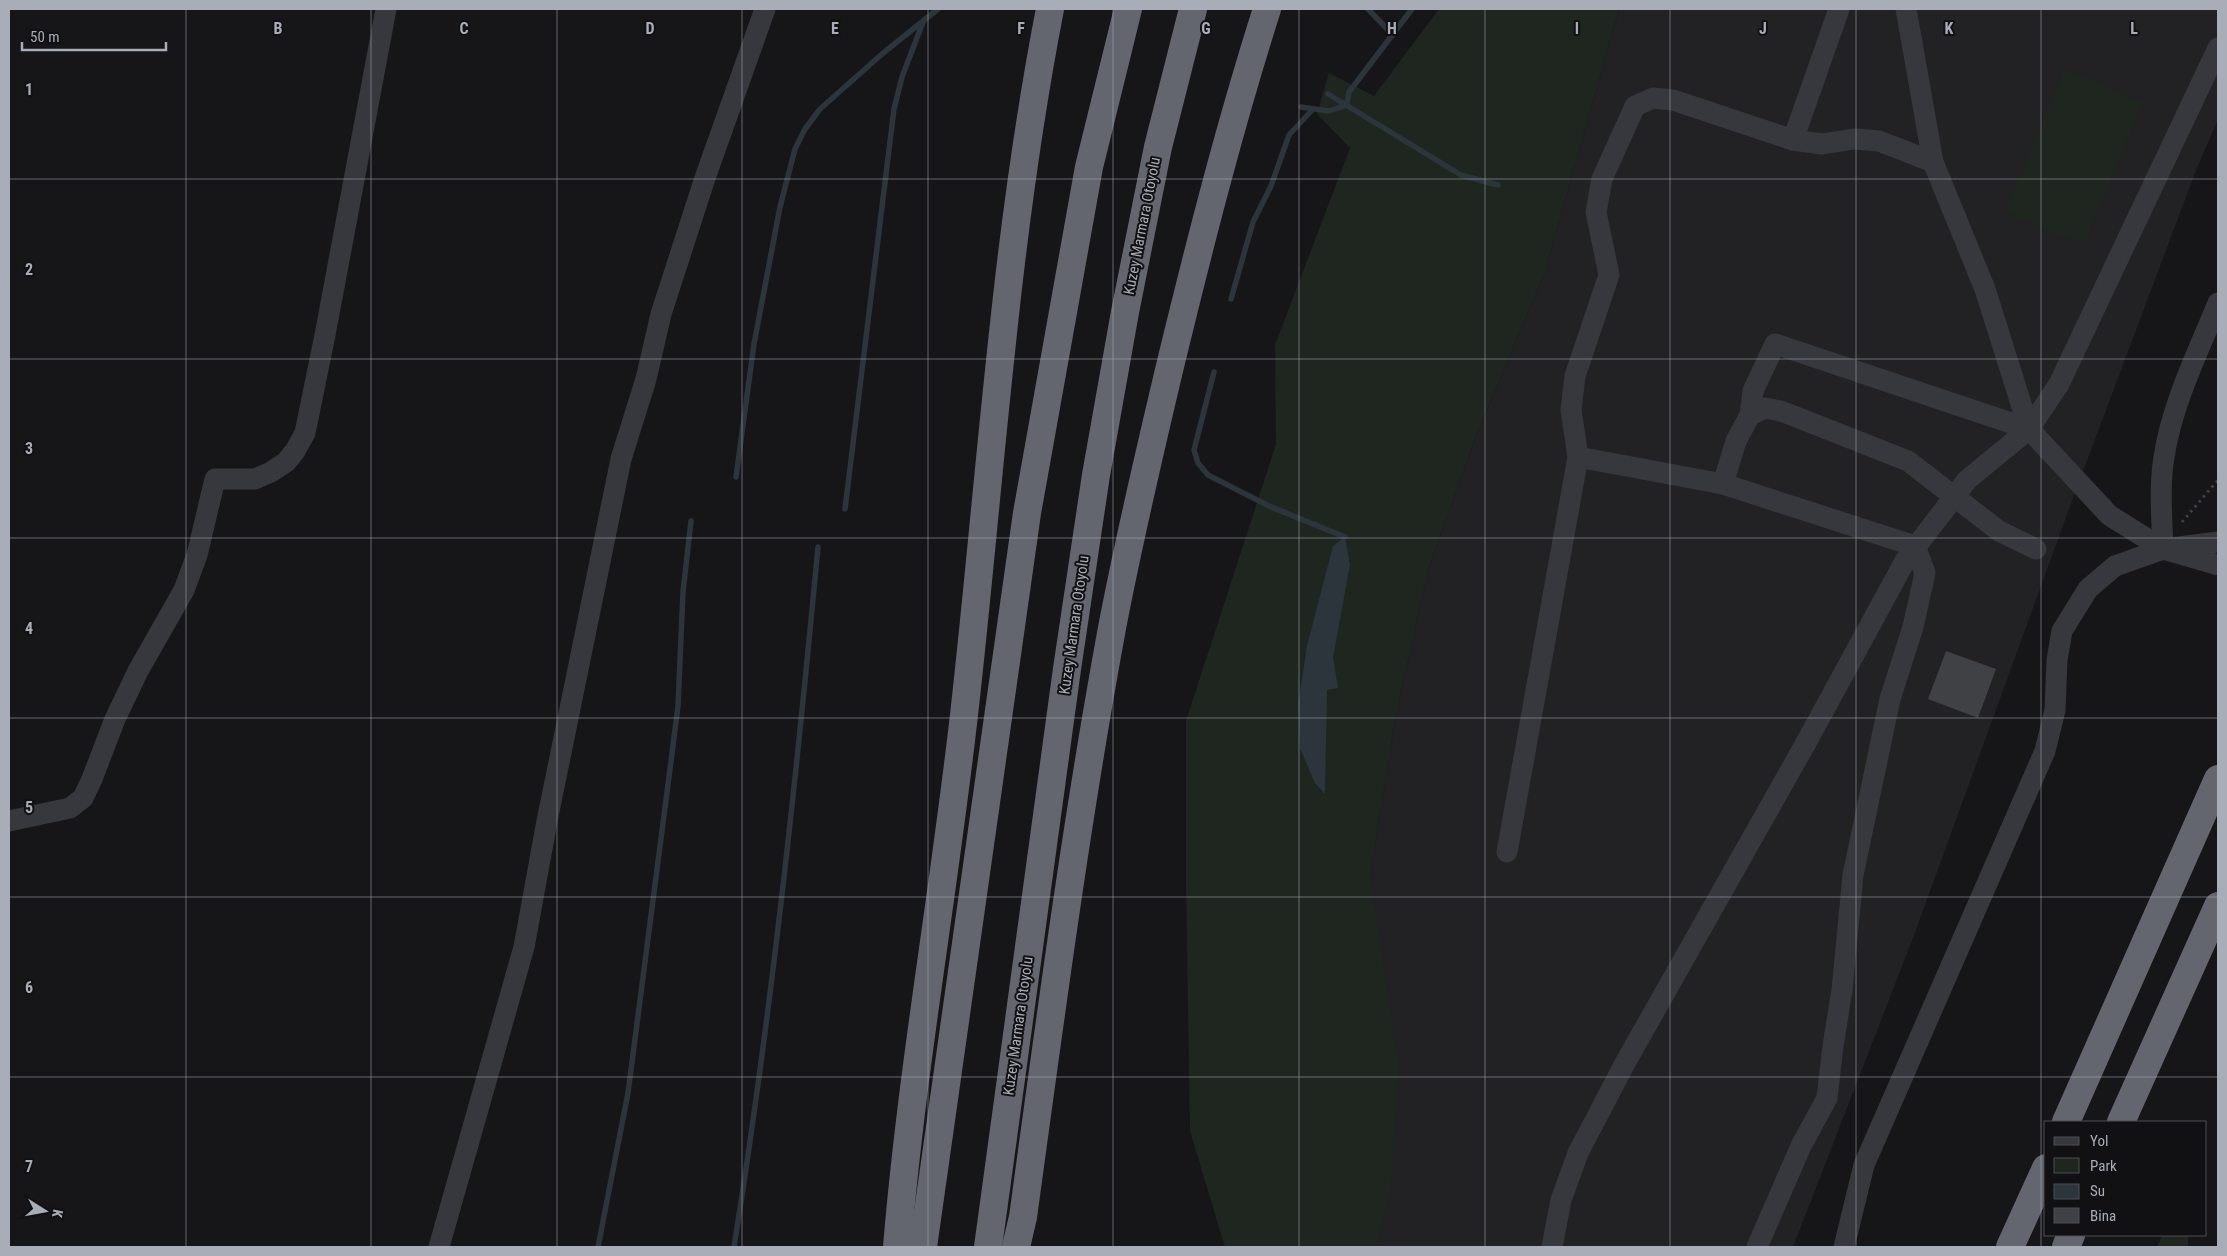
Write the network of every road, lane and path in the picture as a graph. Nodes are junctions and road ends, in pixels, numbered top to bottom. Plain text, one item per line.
1 (386, 9) edge
2 (765, 9) edge
3 (1036, 9) edge
4 (1050, 9) edge
5 (1128, 9) edge
6 (1193, 9) edge
7 (1267, 9) edge
8 (1278, 9) edge
9 (1839, 9) edge
10 (1906, 9) edge
11 (2218, 48) edge
12 (1245, 82) junction
13 (1793, 140) junction
14 (1933, 162) junction
15 (1012, 254) junction
16 (2218, 303) edge
17 (1750, 414) junction
18 (2029, 429) junction
19 (1578, 458) junction
20 (2218, 480) edge
21 (1724, 484) junction
22 (1954, 497) junction
23 (2218, 542) edge
24 (1915, 546) junction
25 (2036, 549) dead end
26 (2163, 549) junction
27 (2218, 566) edge
28 (2218, 779) edge
29 (9, 821) edge
30 (1506, 852) dead end
31 (2218, 906) edge
32 (2066, 1121) edge
33 (2121, 1121) edge
34 (2044, 1172) edge
35 (439, 1247) edge
36 (896, 1247) edge
37 (923, 1247) edge
38 (988, 1247) edge
39 (1016, 1247) edge
40 (1552, 1247) edge
41 (1757, 1247) edge
42 (1844, 1247) edge
43 (2010, 1247) edge

1 - 29 street
2 - 35 street
3 - 15 highway
4 - 15 highway
5 - 37 highway
6 - 38 highway, Kuzey Marmara Otoyolu
7 - 12 highway
8 - 12 highway
9 - 13 street
10 - 14 street
11 - 18 street
12 - 39 highway
13 - 14 street
13 - 19 street
14 - 18 street
15 - 36 highway
16 - 26 street
17 - 18 street
17 - 21 street
17 - 22 street
18 - 22 street
18 - 26 street
19 - 21 street
19 - 30 street
20 - 26 path
21 - 24 street
22 - 24 street
22 - 25 street
23 - 26 street
24 - 40 street
24 - 41 street
26 - 27 street
26 - 42 street
28 - 32 highway
31 - 33 highway
34 - 43 highway

